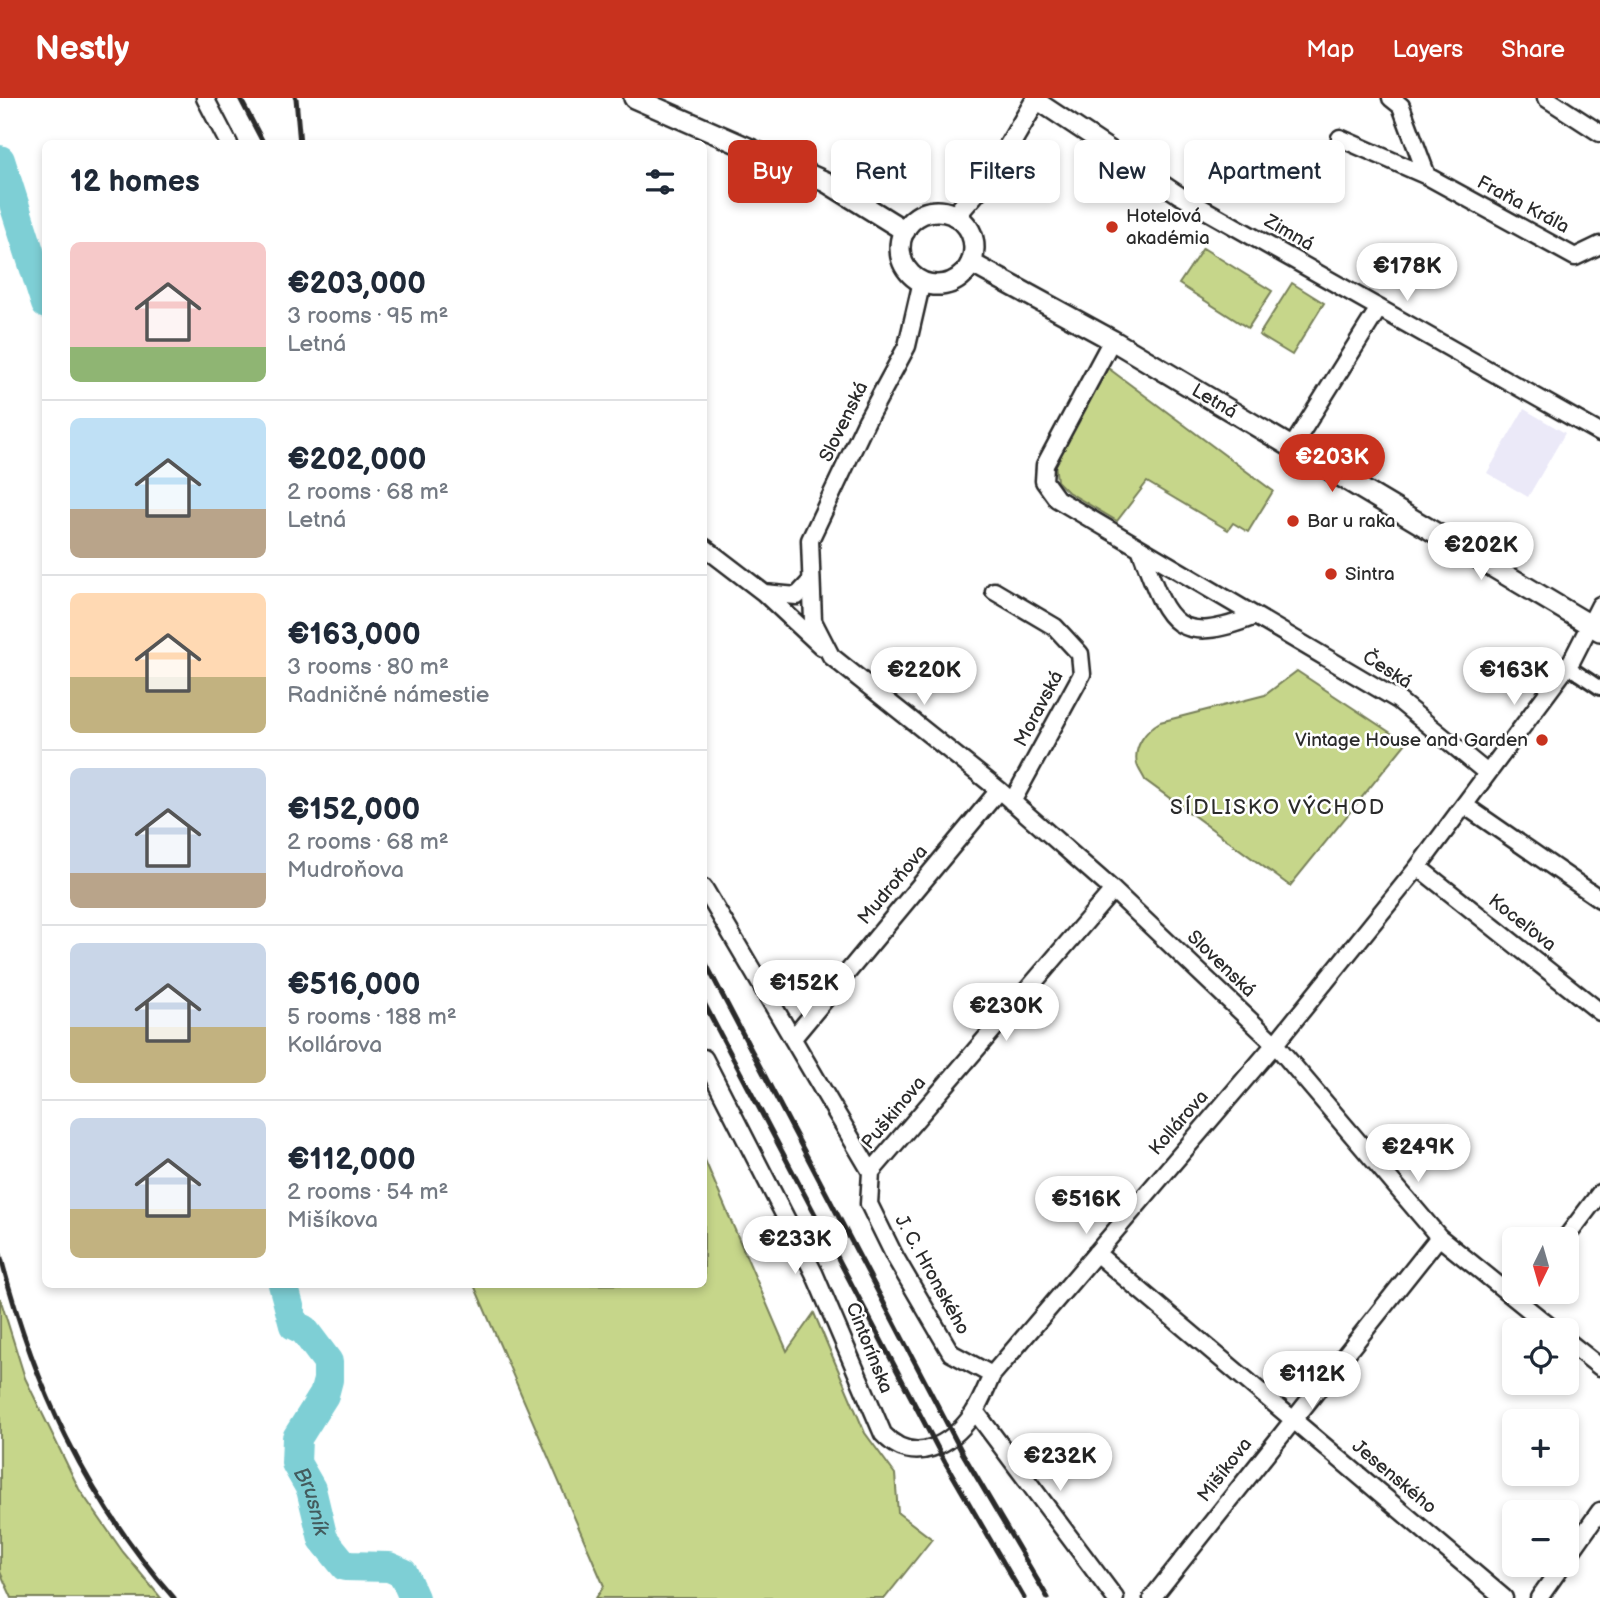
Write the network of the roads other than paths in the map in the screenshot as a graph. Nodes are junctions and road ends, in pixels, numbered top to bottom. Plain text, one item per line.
1 (205, 98) edge
2 (634, 98) edge
3 (1391, 98) edge
4 (1546, 98) edge
5 (1036, 99) edge
6 (1600, 133) edge
7 (1340, 138) dead end
8 (227, 140) edge
9 (1427, 176) junction
10 (955, 216) junction
11 (905, 231) junction
12 (1600, 245) edge
13 (971, 264) junction
14 (922, 281) junction
15 (1379, 308) junction
16 (1112, 340) junction
17 (1600, 433) edge
18 (1292, 447) junction
19 (1140, 548) junction
20 (707, 549) edge
21 (810, 582) junction
22 (994, 591) dead end
23 (764, 593) junction
24 (1600, 605) edge
25 (1255, 615) junction
26 (1595, 628) edge
27 (831, 656) junction
28 (1567, 666) junction
29 (1600, 688) edge
30 (1488, 773) junction
31 (999, 790) junction
32 (1012, 802) junction
33 (1464, 805) junction
34 (1418, 867) junction
35 (1112, 890) junction
36 (707, 893) edge
37 (1600, 899) edge
38 (1600, 1012) edge
39 (793, 1038) junction
40 (1275, 1044) junction
41 (707, 1064) edge
42 (871, 1172) junction
43 (1600, 1193) edge
44 (1574, 1227) edge
45 (1439, 1237) junction
46 (1096, 1253) junction
47 (1502, 1282) edge
48 (1530, 1304) edge
49 (1543, 1318) edge
50 (1579, 1350) edge
51 (1600, 1367) edge
52 (992, 1375) junction
53 (975, 1411) junction
54 (1292, 1419) junction
55 (916, 1452) joint
56 (1600, 1511) edge
57 (1579, 1541) edge
58 (1554, 1577) edge
59 (1115, 1598) edge
60 (1152, 1598) edge
61 (1504, 1598) edge
62 (1539, 1598) edge

1 - 8 street
2 - 11 street
3 - 9 street
4 - 6 street
5 - 10 street
5 - 15 street, Zimná
7 - 9 street, Fraňa Kráľa
9 - 12 street, Fraňa Kráľa
10 - 11 street
10 - 13 street
11 - 14 street
13 - 14 street
13 - 16 street, Letná
14 - 21 street, Slovenská
15 - 17 street, Zimná
15 - 18 street
16 - 18 street, Letná
16 - 19 street, Česká
18 - 26 street, Letná
19 - 25 street, Česká
19 - 25 street
20 - 23 street, Slovenská
21 - 23 street
21 - 27 street, Slovenská
22 - 32 street, Moravská
23 - 27 street, Slovenská
24 - 26 street, Kollárova
25 - 30 street, Česká
26 - 28 street, Kollárova
27 - 31 street, Slovenská
28 - 29 street
28 - 30 street, Kollárova
30 - 33 street, Kollárova
31 - 32 street, Slovenská
31 - 39 street, Mudroňova
32 - 35 street, Slovenská
33 - 34 street, Kollárova
33 - 37 street
34 - 38 street, Koceľova
34 - 40 street, Kollárova
35 - 40 street, Slovenská
35 - 42 street, Puškinova
36 - 39 street
39 - 42 street
40 - 45 street, Slovenská
40 - 46 street, Kollárova
41 - 55 street, Cintorínska
42 - 52 street, J. C. Hronského
43 - 44 street
45 - 47 street, Slovenská
45 - 54 street, Mišíkova
46 - 52 street, Kollárova
46 - 54 street, Jesenského
48 - 49 street, Slovenská
50 - 51 street
52 - 53 street, Kollárova
53 - 55 street, Kollárova
53 - 59 street
54 - 60 street, Mišíkova
54 - 61 street, Jesenského
56 - 57 street
58 - 62 street

